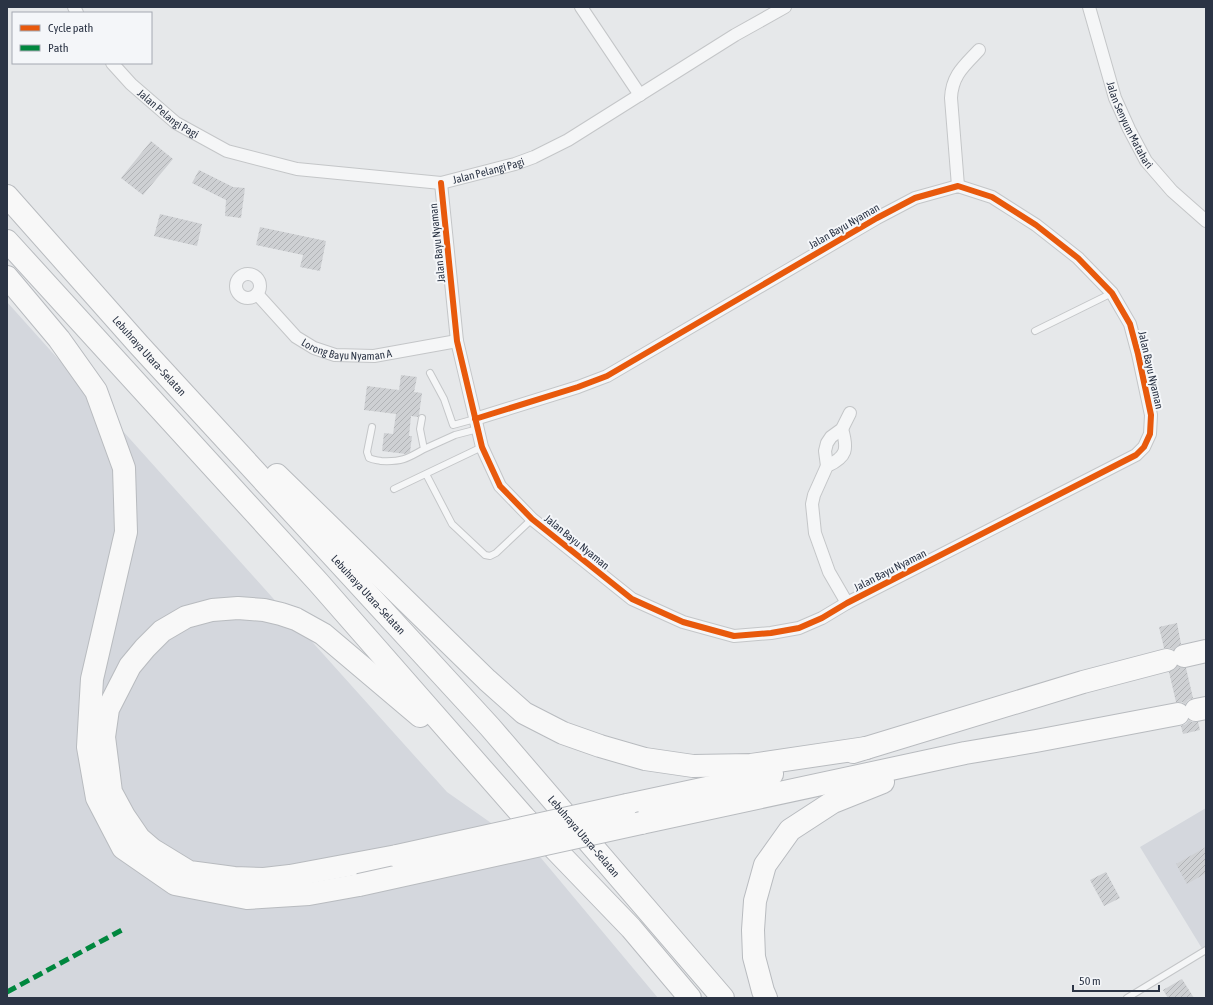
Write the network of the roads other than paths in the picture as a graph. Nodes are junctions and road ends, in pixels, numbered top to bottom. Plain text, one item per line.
1 (581, 7) edge
2 (785, 7) edge
3 (1089, 7) edge
4 (979, 50) dead end
5 (113, 64) edge
6 (640, 95) junction
7 (441, 183) junction
8 (958, 186) junction
9 (7, 196) edge
10 (1206, 221) edge
11 (7, 241) edge
12 (7, 277) edge
13 (1112, 293) junction
14 (257, 294) dead end
15 (1035, 331) dead end
16 (457, 341) junction
17 (139, 345) junction
18 (430, 373) dead end
19 (850, 412) dead end
20 (422, 418) dead end
21 (476, 424) junction
22 (453, 425) junction
23 (372, 427) dead end
24 (842, 429) junction
25 (455, 435) junction
26 (482, 447) junction
27 (424, 449) junction
28 (827, 466) junction
29 (426, 474) junction
30 (394, 489) dead end
31 (532, 519) junction
32 (847, 603) junction
33 (1206, 651) edge
34 (1193, 711) edge
35 (462, 747) junction
36 (866, 748) junction
37 (965, 753) junction
38 (1206, 950) edge
39 (690, 998) edge
40 (724, 998) edge
41 (766, 998) edge
42 (1127, 998) edge

1 - 6 street
2 - 6 street, Jalan Pelangi Pagi
3 - 10 street, Jalan Senyum Matahari
4 - 8 street
5 - 7 street, Jalan Pelangi Pagi
6 - 7 street, Jalan Pelangi Pagi
7 - 16 street, Jalan Bayu Nyaman
8 - 13 street, Jalan Bayu Nyaman
8 - 21 street, Jalan Bayu Nyaman
9 - 17 highway, Lebuhraya Utara–Selatan
11 - 35 highway
12 - 37 highway, bridge
13 - 15 lane
13 - 32 street, Jalan Bayu Nyaman
14 - 16 street, Lorong Bayu Nyaman A
16 - 21 street, Jalan Bayu Nyaman
17 - 36 highway
17 - 40 highway, Lebuhraya Utara–Selatan
18 - 22 lane
19 - 24 street
20 - 27 lane
21 - 22 lane
21 - 25 lane
21 - 26 street, Jalan Bayu Nyaman
22 - 25 lane
23 - 27 lane
24 - 28 street
24 - 28 street
25 - 27 lane
26 - 29 lane
26 - 31 street, Jalan Bayu Nyaman
28 - 32 street
29 - 30 lane
29 - 31 lane
31 - 32 street, Jalan Bayu Nyaman
33 - 36 highway
34 - 37 highway
35 - 36 highway, bridge
35 - 39 highway
37 - 41 highway
38 - 42 lane

